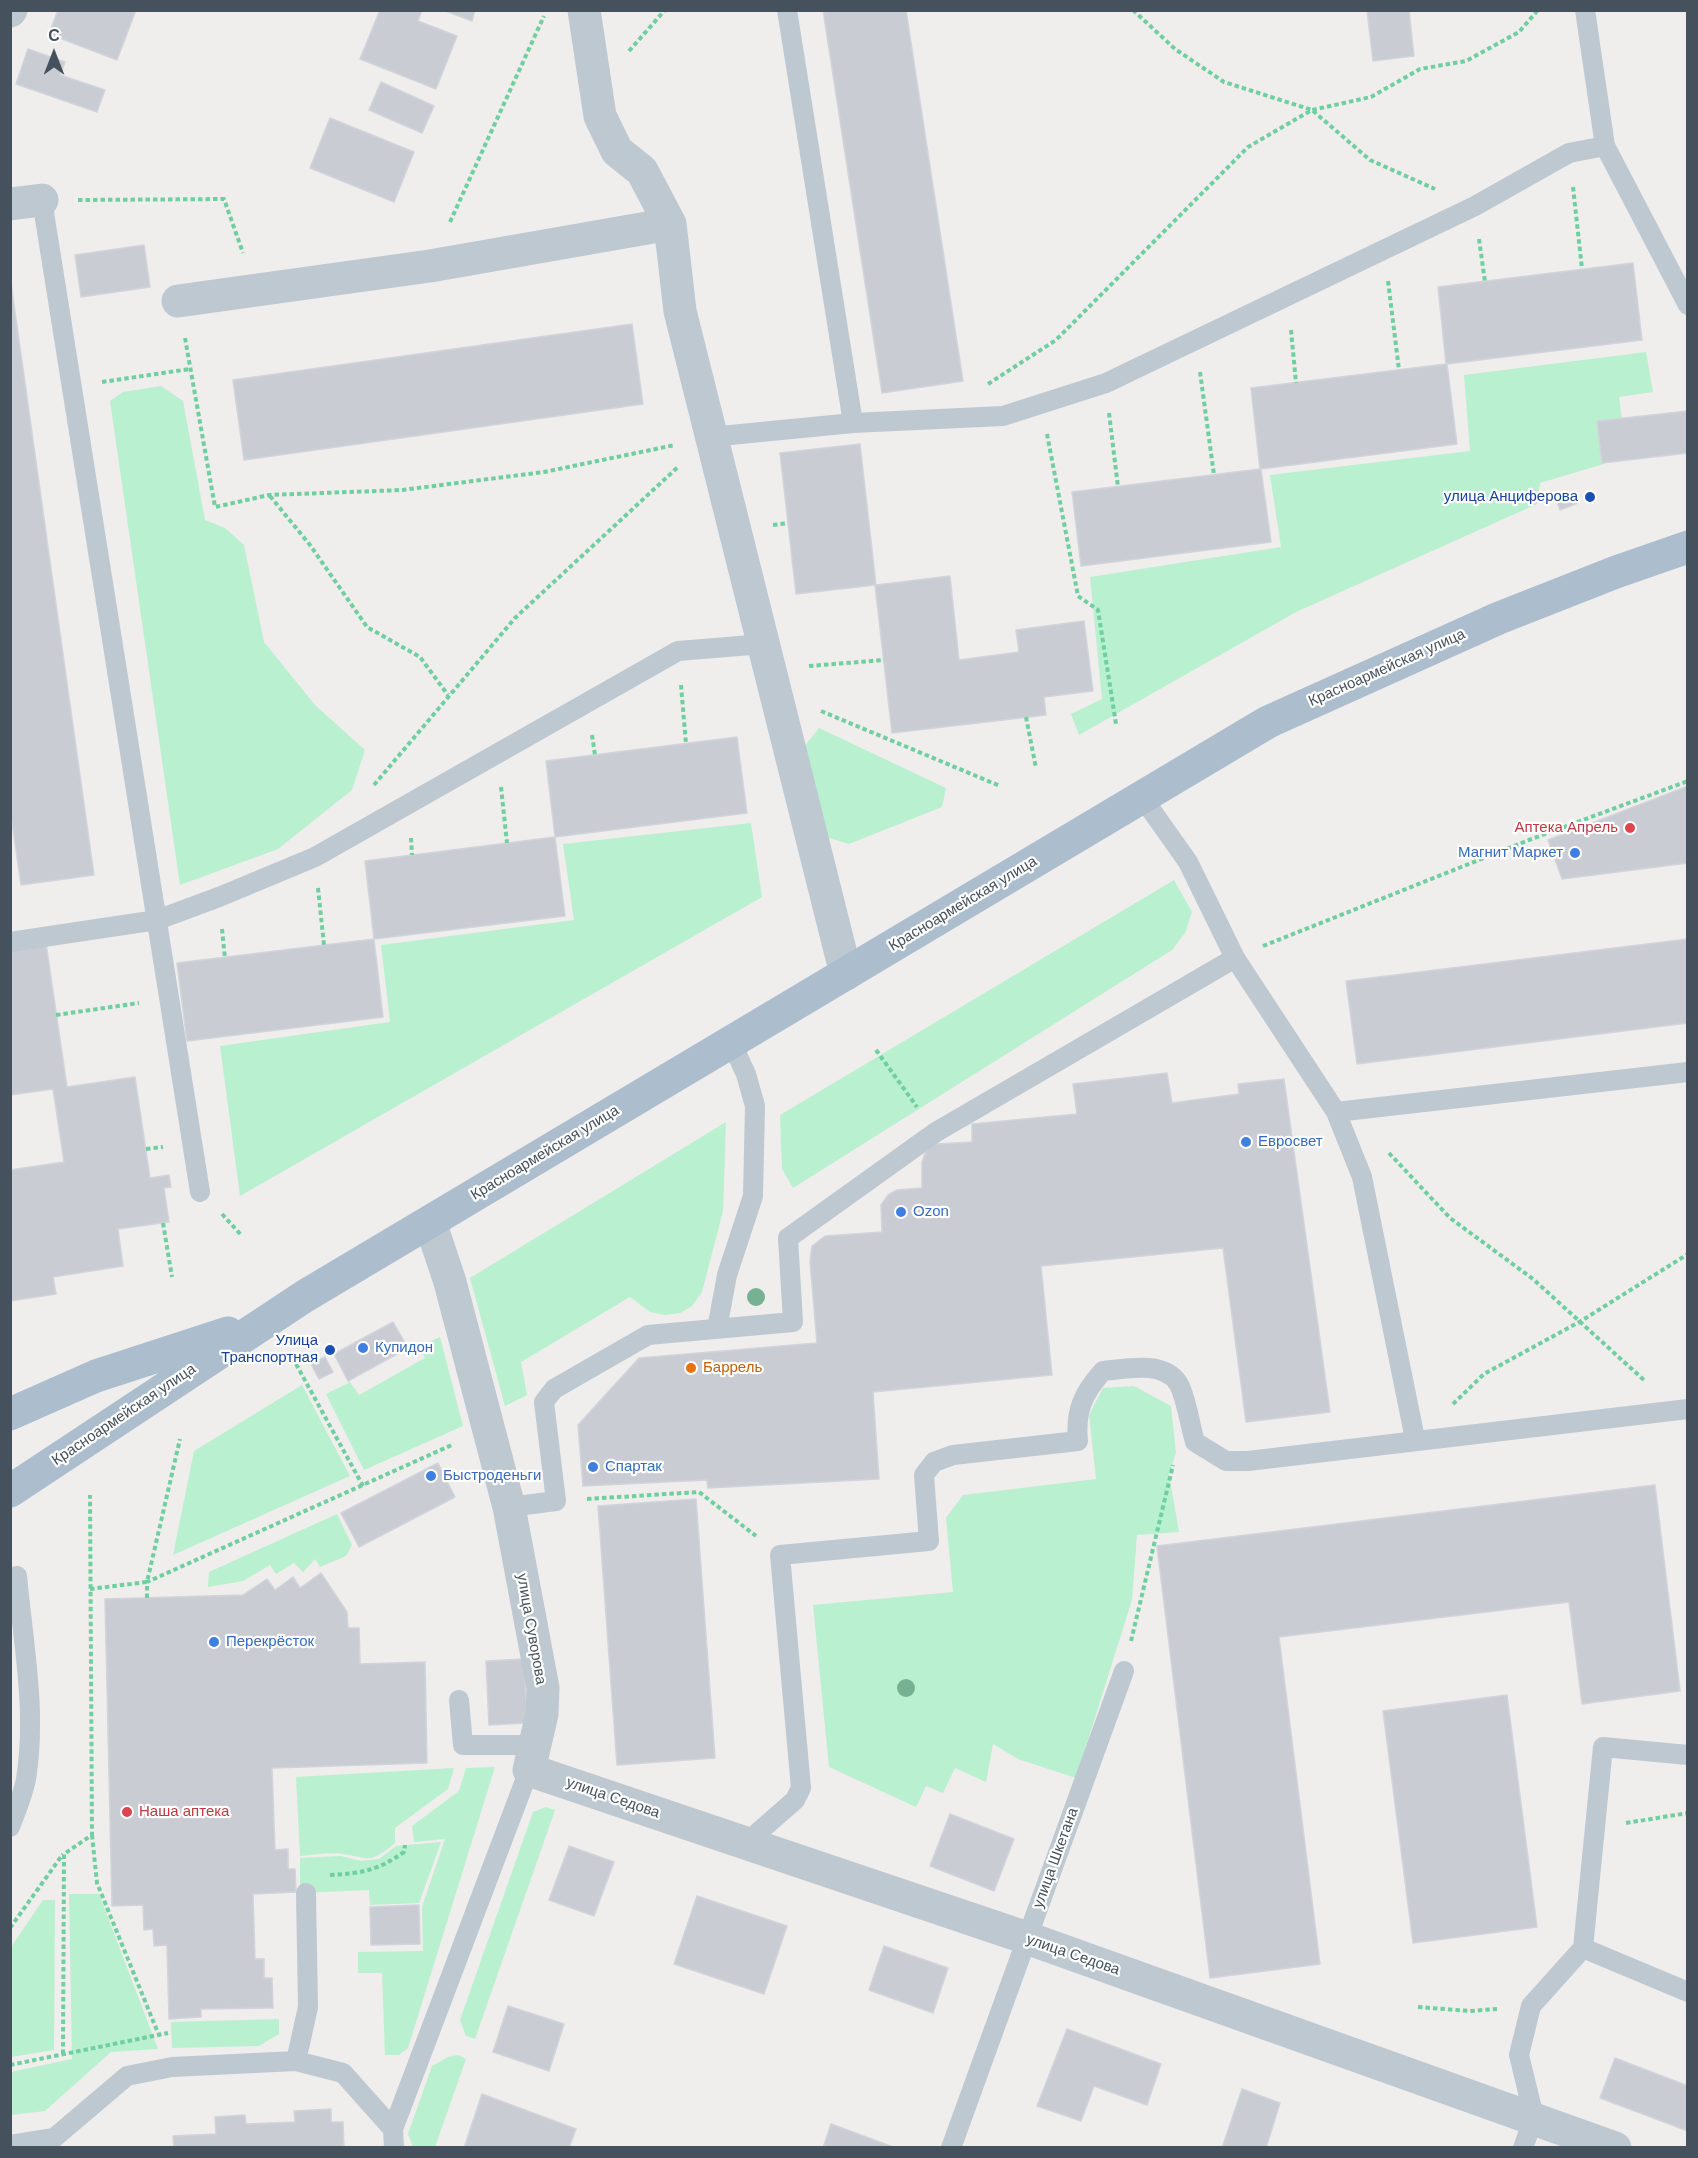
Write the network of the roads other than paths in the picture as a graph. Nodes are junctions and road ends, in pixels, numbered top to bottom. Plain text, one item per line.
1 (584, 10) edge
2 (787, 10) edge
3 (1585, 10) edge
4 (1605, 146) junction
5 (26, 202) edge
6 (670, 224) junction
7 (178, 301) road end
8 (1688, 305) edge
9 (853, 423) junction
10 (711, 437) junction
11 (1688, 547) edge
12 (769, 669) junction
13 (1142, 797) junction
14 (157, 920) junction
15 (10, 942) edge
16 (1235, 958) junction
17 (846, 974) junction
18 (731, 1042) junction
19 (1688, 1072) edge
20 (1336, 1112) junction
21 (200, 1192) dead end
22 (430, 1222) junction
23 (267, 1320) junction
24 (717, 1329) junction
25 (1682, 1410) edge
26 (10, 1414) edge
27 (1415, 1439) junction
28 (10, 1491) edge
29 (509, 1507) junction
30 (17, 1576) dead end
31 (1124, 1671) road end
32 (459, 1700) dead end
33 (1688, 1755) edge
34 (533, 1757) junction
35 (10, 1827) edge
36 (746, 1843) junction
37 (306, 1893) road end
38 (1027, 1938) junction
39 (1583, 1948) junction
40 (1688, 1992) edge
41 (296, 2061) junction
42 (1534, 2117) junction
43 (394, 2138) edge
44 (10, 2145) edge
45 (951, 2148) edge
46 (1523, 2148) edge
47 (1615, 2148) edge

1 - 6 street
2 - 9 lane
3 - 4 lane
4 - 8 lane
4 - 9 lane
5 - 14 lane
6 - 7 street
6 - 10 street
9 - 10 lane
10 - 12 street
11 - 13 main road, Красноармейская улица
12 - 14 lane
12 - 17 street
13 - 16 lane
13 - 17 main road, Красноармейская улица
14 - 15 lane
14 - 21 lane
16 - 20 lane
16 - 24 lane
17 - 18 main road, Красноармейская улица
18 - 22 main road, Красноармейская улица
18 - 24 lane
19 - 20 lane
20 - 27 lane
22 - 23 main road, Красноармейская улица
22 - 29 street, улица Суворова
23 - 26 main road, Красноармейская улица
23 - 28 main road, Красноармейская улица
24 - 29 lane
25 - 27 lane
27 - 36 lane
29 - 34 street, улица Суворова
30 - 35 lane
31 - 38 lane, улица Шкетана
32 - 34 lane
33 - 39 lane
34 - 36 street, улица Седова
34 - 43 lane, улица Суворова
36 - 38 street, улица Седова
37 - 41 lane
38 - 42 street, улица Седова
38 - 45 lane, улица Шкетана
39 - 40 lane
39 - 42 lane
41 - 43 lane
41 - 44 lane
42 - 46 lane
42 - 47 street, улица Седова

